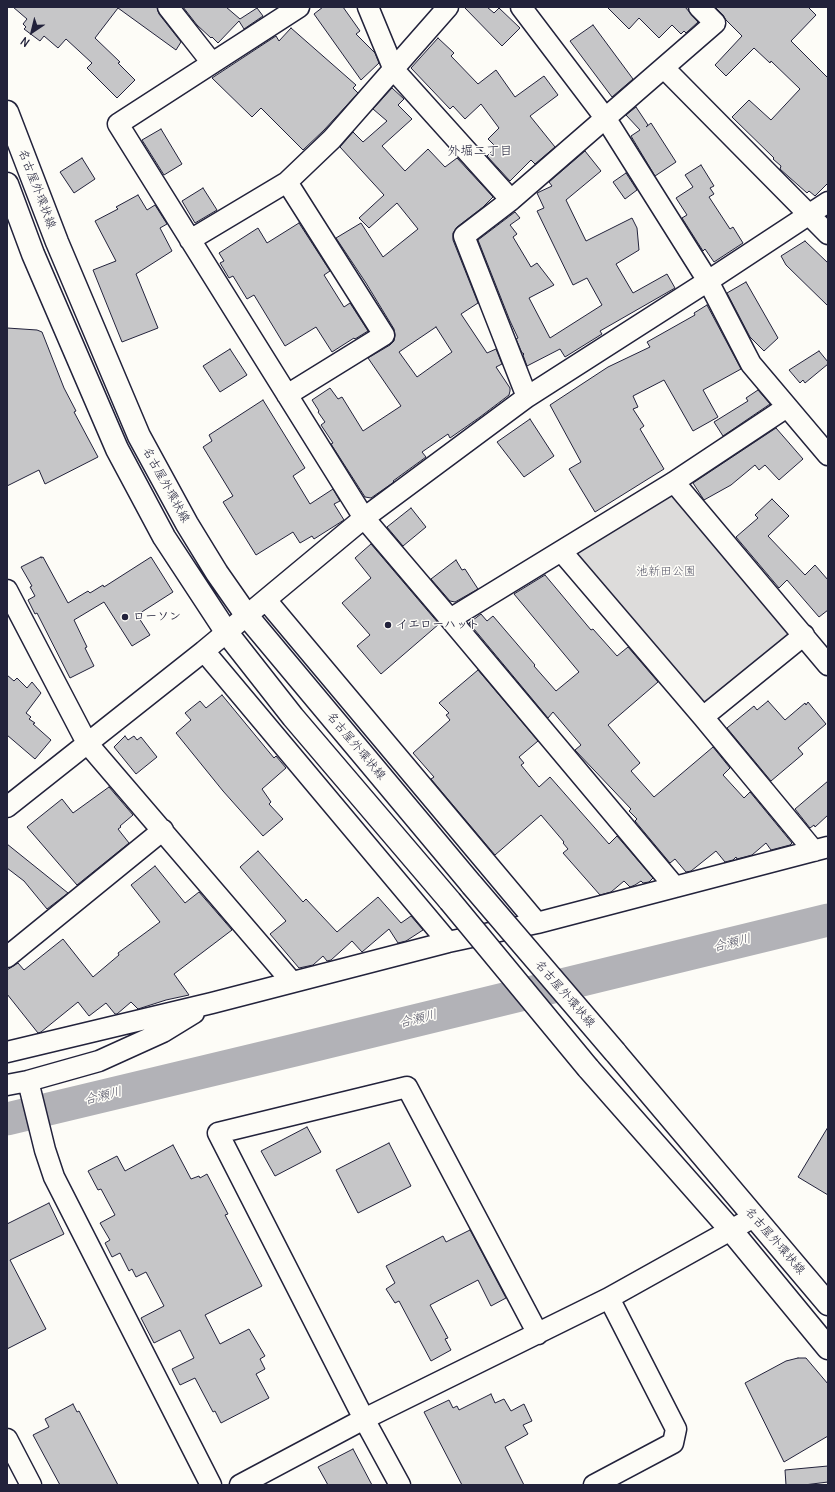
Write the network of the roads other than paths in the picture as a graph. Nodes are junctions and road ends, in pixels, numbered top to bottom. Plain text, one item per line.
1 (168, 7) edge
2 (299, 7) edge
3 (368, 7) edge
4 (448, 7) edge
5 (521, 7) edge
6 (699, 7) edge
7 (212, 63) junction
8 (664, 68) junction
9 (394, 70) junction
10 (7, 112) edge
11 (606, 119) junction
12 (287, 182) junction
13 (7, 184) edge
14 (510, 200) junction
15 (828, 202) edge
16 (808, 215) junction
17 (828, 234) edge
18 (190, 240) junction
19 (708, 282) junction
20 (287, 395) junction
21 (528, 397) junction
22 (787, 407) junction
23 (828, 455) edge
24 (674, 482) junction
25 (364, 518) junction
26 (562, 552) junction
27 (7, 590) edge
28 (266, 600) junction
29 (247, 616) junction
30 (450, 619) junction
31 (227, 633) junction
32 (804, 635) junction
33 (204, 651) junction
34 (828, 665) edge
35 (703, 717) junction
36 (87, 743) junction
37 (7, 806) edge
38 (163, 830) junction
39 (821, 849) edge
40 (675, 887) junction
41 (537, 923) junction
42 (448, 942) junction
43 (7, 957) edge
44 (292, 982) junction
45 (212, 1003) junction
46 (10, 1047) edge
47 (28, 1081) junction
48 (7, 1085) edge
49 (754, 1217) junction
50 (730, 1229) junction
51 (609, 1298) junction
52 (828, 1304) edge
53 (538, 1334) junction
54 (828, 1348) edge
55 (364, 1419) junction
56 (7, 1439) edge
57 (31, 1485) edge
58 (211, 1485) edge
59 (240, 1485) edge
60 (400, 1485) edge
61 (594, 1485) edge

1 - 7 street
2 - 7 street
3 - 9 street
4 - 9 street
5 - 11 street
6 - 8 street
7 - 18 street
8 - 11 street
8 - 16 street
9 - 12 street
9 - 14 street
10 - 29 main road, 名古屋外環状線
11 - 14 street
11 - 19 street
12 - 18 street
12 - 20 street
13 - 31 main road, 名古屋外環状線
14 - 21 street
15 - 16 street
16 - 17 street
16 - 19 street
18 - 20 street
19 - 21 street
19 - 22 street
20 - 25 street
21 - 25 street
22 - 23 street
22 - 24 street
24 - 26 street
24 - 32 street
25 - 28 street
25 - 30 street
26 - 30 street
26 - 35 street
27 - 36 street
28 - 29 street
28 - 41 street
29 - 31 street
29 - 49 main road, 名古屋外環状線, bridge
30 - 40 street
31 - 33 street
31 - 50 main road, 名古屋外環状線, bridge
32 - 34 street
32 - 35 street
33 - 36 street
33 - 42 street
35 - 39 street
36 - 37 street
36 - 38 street
38 - 43 street
38 - 44 street
39 - 40 street
40 - 41 street
41 - 42 street
42 - 44 street
44 - 45 street
45 - 46 street
45 - 47 street
47 - 48 street
47 - 58 street
49 - 50 street
49 - 52 main road, 名古屋外環状線
50 - 51 street
50 - 54 main road, 名古屋外環状線
51 - 53 street
51 - 61 street
53 - 55 street
53 - 55 street
55 - 59 street
55 - 60 street
56 - 57 street

